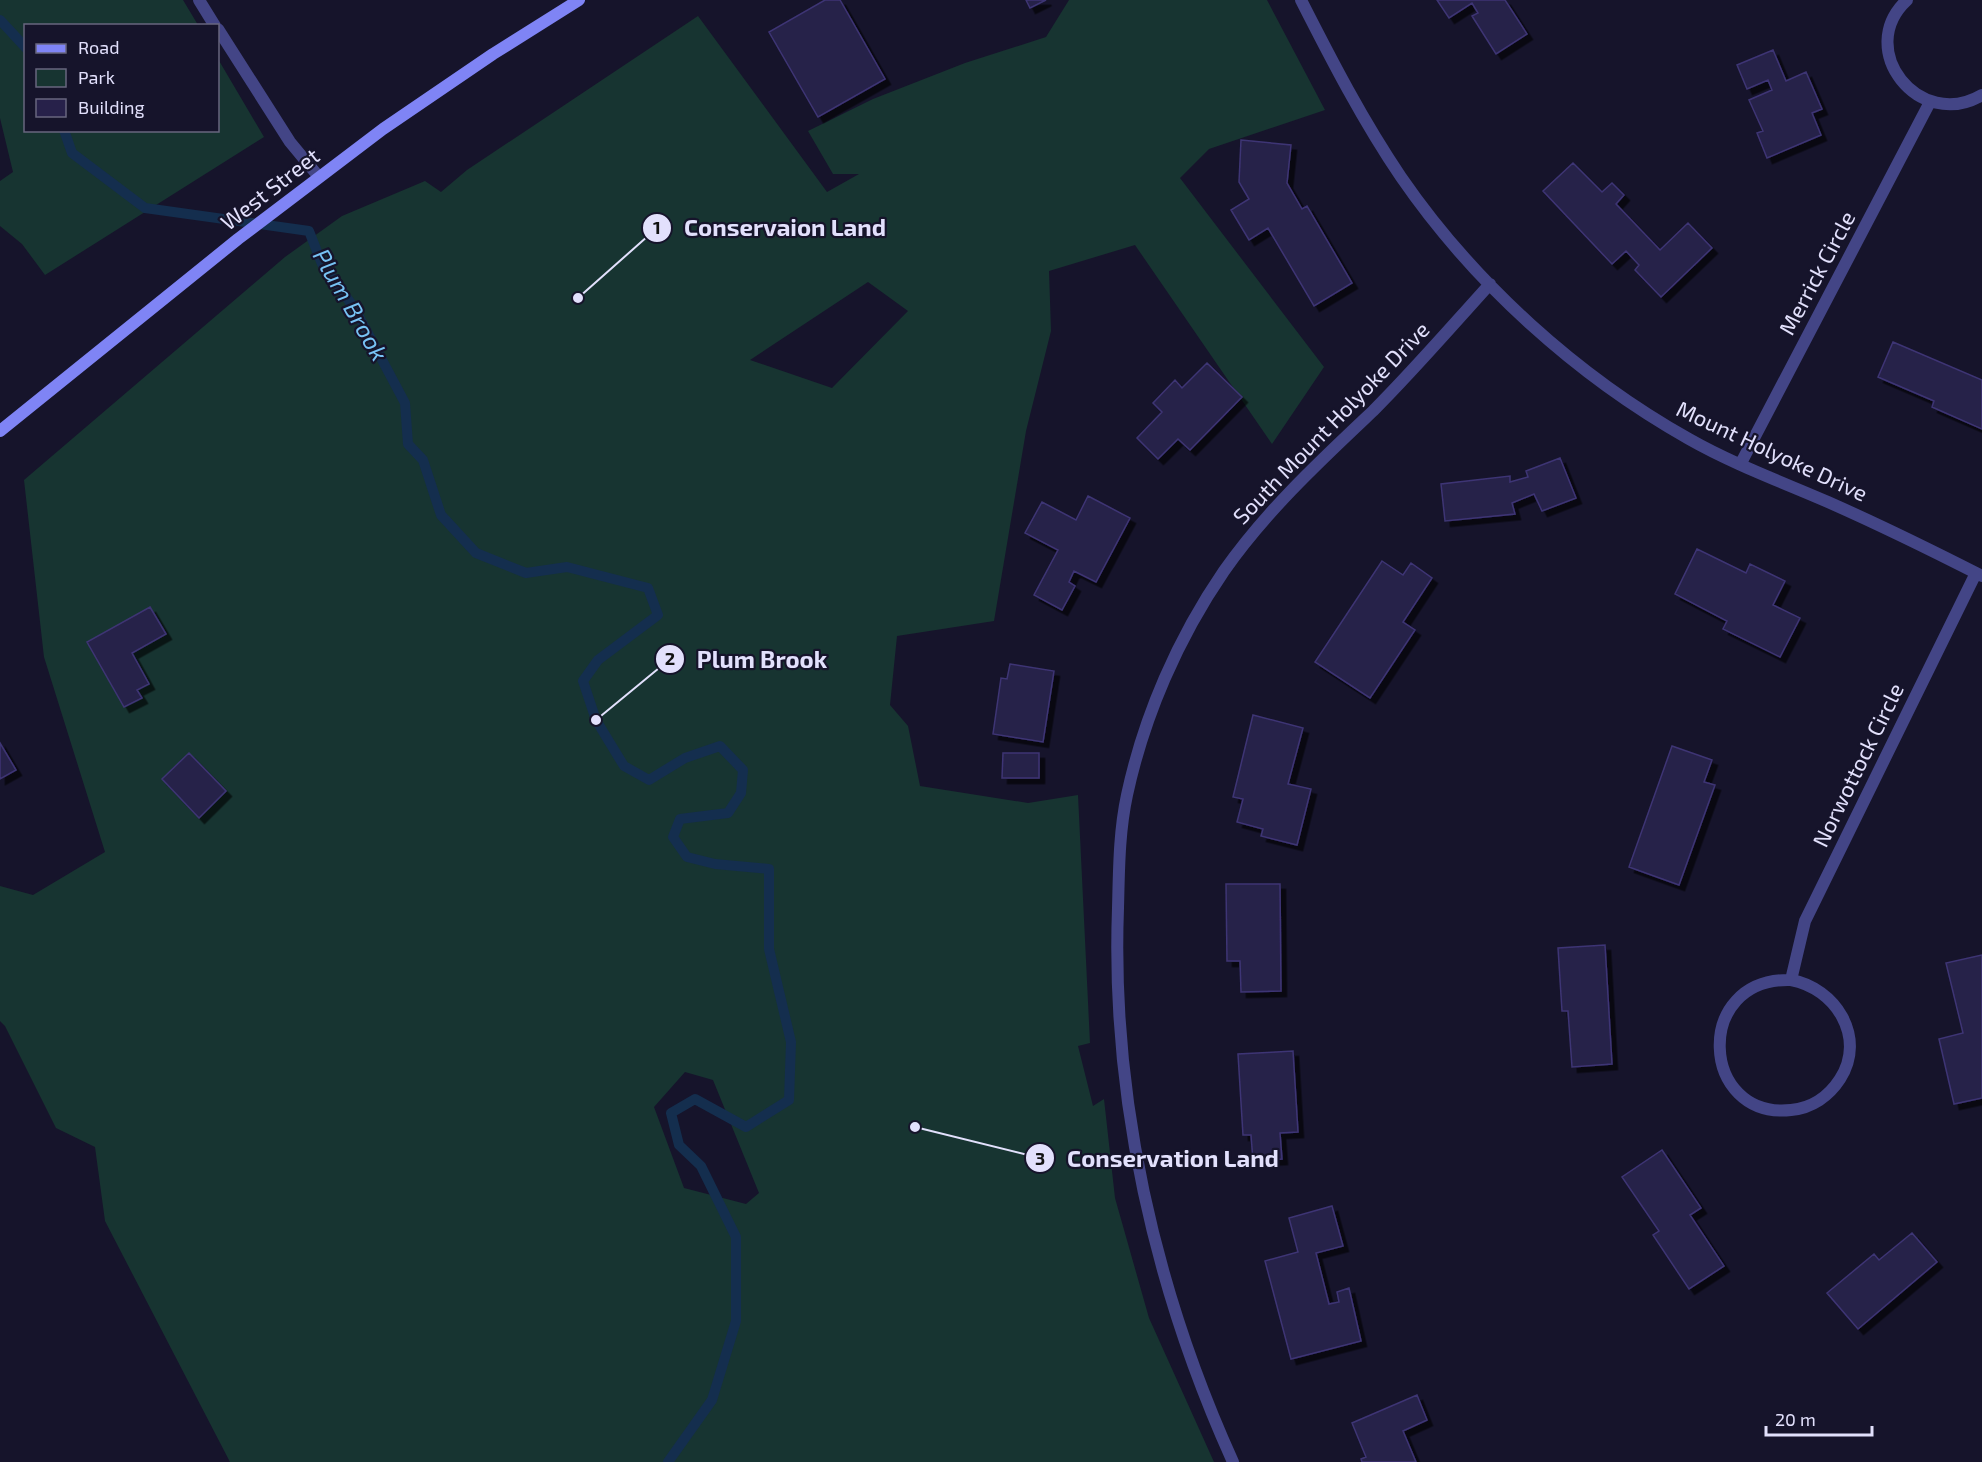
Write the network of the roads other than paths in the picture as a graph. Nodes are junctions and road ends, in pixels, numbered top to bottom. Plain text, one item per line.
1 (199, 0) edge
2 (579, 0) edge
3 (1302, 0) edge
4 (1907, 0) edge
5 (214, 24) edge
6 (219, 32) edge
7 (1982, 95) edge
8 (1930, 102) junction
9 (319, 177) junction
10 (1490, 284) junction
11 (0, 431) edge
12 (1740, 464) junction
13 (1979, 574) edge
14 (1791, 980) junction
15 (1233, 1462) edge

1 - 5 street
2 - 9 main road, West Street
3 - 10 street, Mount Holyoke Drive
4 - 8 street
6 - 9 street
7 - 8 street
8 - 12 street, Merrick Circle
9 - 11 main road, West Street
10 - 12 street, Mount Holyoke Drive
10 - 15 street, South Mount Holyoke Drive
12 - 13 street, Mount Holyoke Drive
13 - 14 street, Norwottock Circle
14 - 14 street

